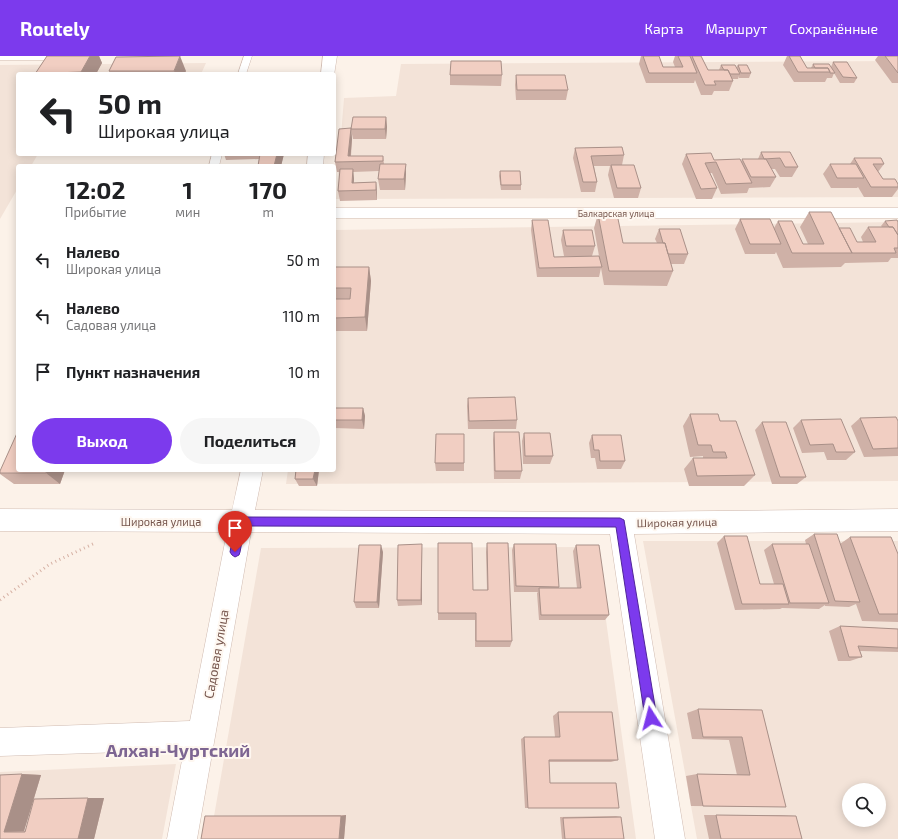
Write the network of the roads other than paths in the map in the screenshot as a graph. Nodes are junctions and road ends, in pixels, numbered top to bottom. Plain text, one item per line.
1 (0, 56) edge
2 (63, 56) edge
3 (248, 56) edge
4 (330, 56) edge
5 (243, 72) edge
6 (328, 72) edge
7 (336, 213) edge
8 (898, 213) edge
9 (252, 472) edge
10 (0, 520) edge
11 (898, 520) edge
12 (241, 521) junction
13 (620, 523) junction
14 (202, 735) junction
15 (0, 742) edge
16 (182, 839) edge
17 (670, 839) edge

1 - 2 street
3 - 5 lane
4 - 6 street
7 - 8 street, Балкарская улица
9 - 12 street, Садовая улица
10 - 12 street, Широкая улица
11 - 13 street, Широкая улица
12 - 13 street, Широкая улица
12 - 14 street, Садовая улица
13 - 17 street
14 - 15 street
14 - 16 street, Садовая улица

